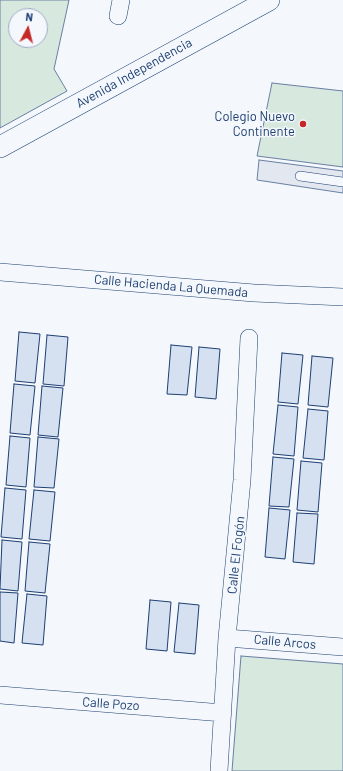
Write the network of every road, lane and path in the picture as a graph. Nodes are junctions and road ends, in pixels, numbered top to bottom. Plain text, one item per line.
1 (269, 0) edge
2 (0, 146) edge
3 (300, 176) dead end
4 (343, 182) edge
5 (0, 272) edge
6 (343, 297) edge
7 (249, 338) dead end
8 (227, 638) junction
9 (343, 647) edge
10 (0, 695) edge
11 (223, 713) junction
12 (218, 771) edge

1 - 2 street, Avenida Independencia
3 - 4 lane
5 - 6 street, Calle Hacienda La Quemada
7 - 8 street, Calle El Fogón
8 - 9 street, Calle Arcos
8 - 11 street, Calle El Fogón
10 - 11 street, Calle Pozo
11 - 12 street, Calle El Fogón

